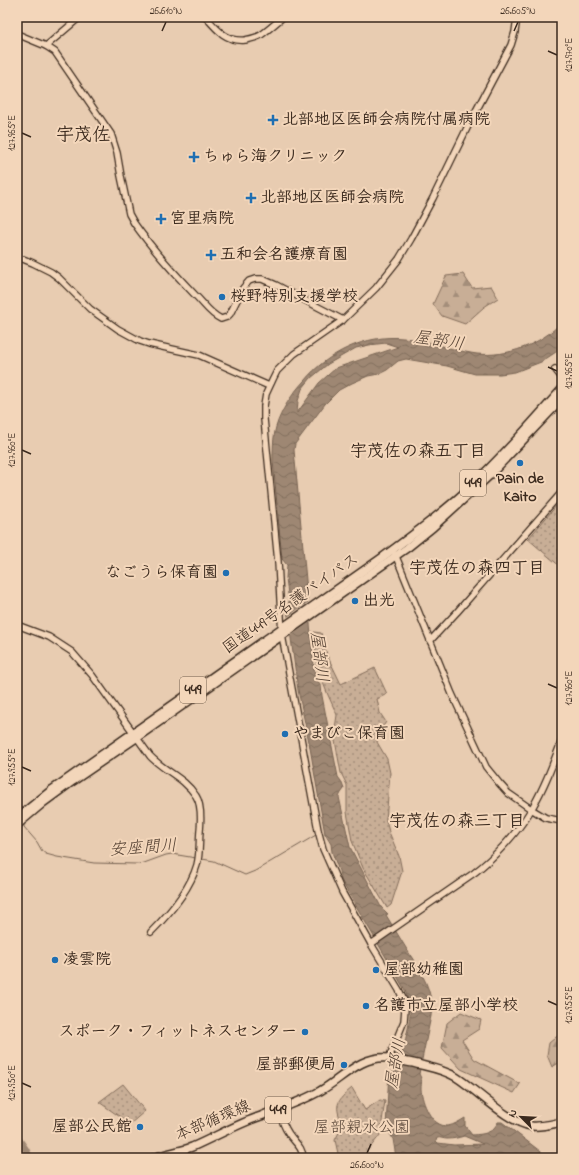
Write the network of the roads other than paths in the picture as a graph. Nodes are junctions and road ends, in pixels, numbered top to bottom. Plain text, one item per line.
1 (80, 17) edge
2 (206, 17) edge
3 (283, 17) edge
4 (517, 17) edge
5 (17, 34) edge
6 (46, 46) junction
7 (17, 259) edge
8 (343, 320) junction
9 (555, 369) dead end
10 (562, 378) edge
11 (269, 386) junction
12 (562, 389) edge
13 (562, 399) edge
14 (562, 492) edge
15 (394, 553) junction
16 (17, 625) edge
17 (284, 629) junction
18 (430, 641) junction
19 (134, 735) junction
20 (562, 740) edge
21 (41, 801) junction
22 (531, 809) junction
23 (17, 818) edge
24 (562, 821) edge
25 (17, 825) edge
26 (151, 932) dead end
27 (372, 943) junction
28 (389, 1058) junction
29 (279, 1110) junction
30 (562, 1122) edge
31 (154, 1158) edge
32 (303, 1158) edge

1 - 6 street
2 - 3 street
4 - 8 street
5 - 6 street
6 - 8 street
7 - 11 street
8 - 11 street
9 - 10 street
11 - 17 street
12 - 15 highway, 国道449号名護バイパス / 449
13 - 15 highway, 国道449号名護バイパス / 449
14 - 18 street
15 - 17 highway, 国道449号名護バイパス / 449
15 - 17 highway, 国道449号名護バイパス / 449
15 - 18 street
16 - 19 street
17 - 19 highway, 国道449号名護バイパス / 449
17 - 27 street
18 - 22 street
19 - 21 highway, 国道449号名護バイパス / 449
19 - 26 street
20 - 22 street
21 - 23 highway, 国道449号名護バイパス / 449
21 - 25 highway, 国道449号名護バイパス / 449
22 - 24 street
22 - 27 street
27 - 28 street
28 - 29 highway, 本部循環線 / 449
28 - 30 highway, 本部循環線 / 449
29 - 31 highway, 本部循環線 / 449
29 - 32 street

